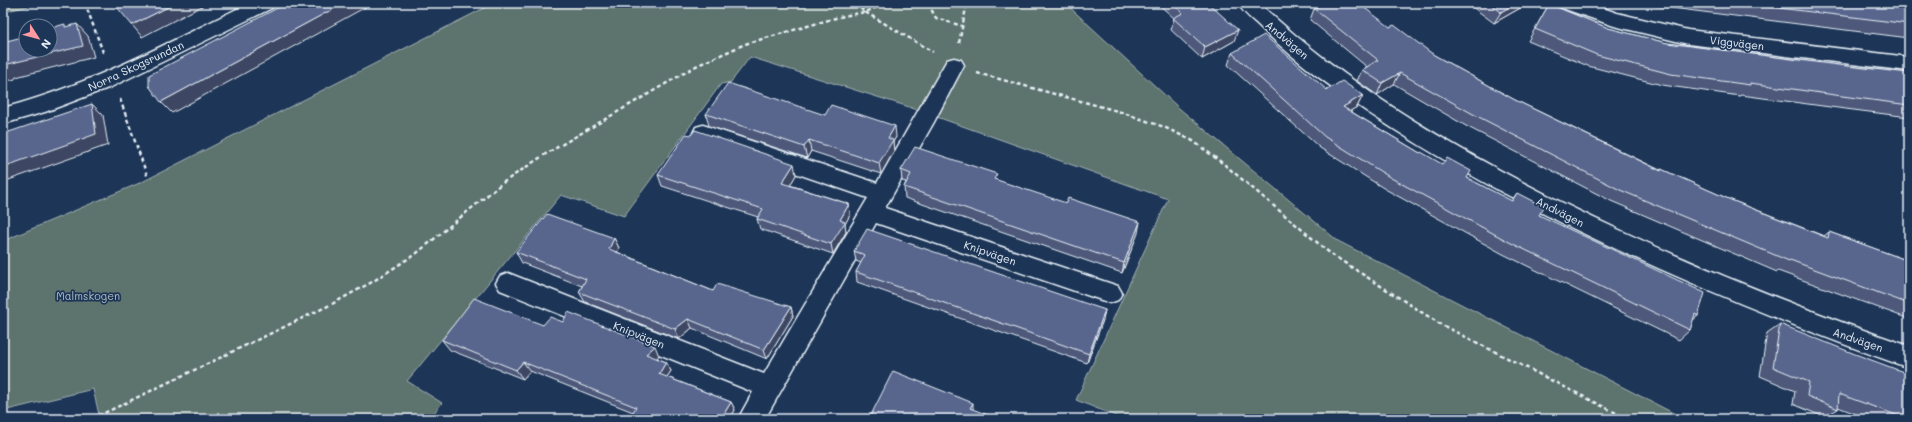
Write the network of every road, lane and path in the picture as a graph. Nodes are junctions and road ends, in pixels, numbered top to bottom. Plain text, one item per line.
1 (265, 3) edge
2 (855, 3) edge
3 (887, 3) edge
4 (931, 3) edge
5 (967, 3) edge
6 (1247, 3) edge
7 (1569, 3) edge
8 (865, 12) junction
9 (962, 26) junction
10 (1909, 64) edge
11 (954, 65) junction
12 (3, 116) edge
13 (703, 133) edge
14 (876, 203) junction
15 (508, 282) dead end
16 (1110, 293) dead end
17 (1909, 357) edge
18 (769, 387) junction
19 (92, 419) edge
20 (751, 419) edge
21 (1628, 419) edge

1 - 12 street, Norra Skogsrundan
2 - 8 path
3 - 8 path
4 - 9 path
5 - 9 path
6 - 17 street, Andvägen
7 - 10 street, Viggvägen
8 - 11 path
8 - 19 path
9 - 11 path
11 - 14 street
11 - 21 path
13 - 14 street, Knipvägen
14 - 16 street, Knipvägen
14 - 18 street
15 - 18 street, Knipvägen
18 - 20 street

